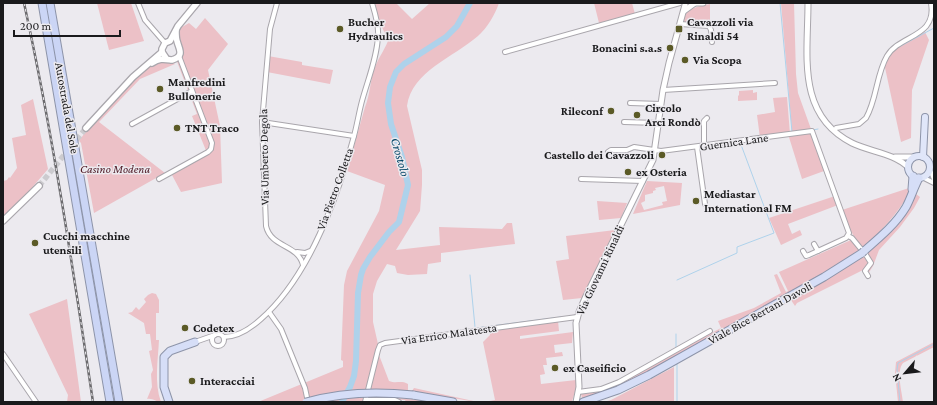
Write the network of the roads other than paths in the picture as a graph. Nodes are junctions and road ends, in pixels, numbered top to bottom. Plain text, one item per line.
1 (42, 3) edge
2 (50, 3) edge
3 (138, 3) edge
4 (197, 3) edge
5 (277, 3) edge
6 (372, 3) edge
7 (695, 3) edge
8 (703, 3) edge
9 (808, 3) edge
10 (931, 3) edge
11 (685, 4) edge
12 (680, 24) junction
13 (176, 31) junction
14 (168, 42) junction
15 (712, 42) dead end
16 (178, 43) junction
17 (162, 52) junction
18 (505, 52) dead end
19 (179, 56) junction
20 (166, 58) junction
21 (145, 68) junction
22 (775, 83) dead end
23 (663, 90) junction
24 (192, 91) junction
25 (630, 103) dead end
26 (661, 104) junction
27 (925, 117) dead end
28 (707, 118) dead end
29 (262, 122) junction
30 (624, 122) dead end
31 (658, 123) junction
32 (132, 124) dead end
33 (86, 128) tunnel mouth
34 (836, 128) dead end
35 (354, 136) junction
36 (704, 146) junction
37 (697, 147) junction
38 (656, 150) junction
39 (608, 152) dead end
40 (923, 156) junction
41 (894, 157) junction
42 (914, 157) junction
43 (908, 167) junction
44 (930, 170) junction
45 (918, 177) junction
46 (159, 179) dead end
47 (581, 179) dead end
48 (934, 179) edge
49 (642, 181) junction
50 (934, 184) edge
51 (39, 186) tunnel mouth
52 (705, 204) dead end
53 (3, 221) edge
54 (848, 236) junction
55 (814, 244) dead end
56 (292, 251) junction
57 (803, 251) dead end
58 (818, 251) junction
59 (310, 252) junction
60 (864, 252) junction
61 (303, 265) junction
62 (868, 276) dead end
63 (269, 312) junction
64 (577, 317) junction
65 (710, 331) dead end
66 (215, 335) junction
67 (224, 338) junction
68 (194, 342) junction
69 (212, 342) junction
70 (3, 354) edge
71 (577, 393) junction
72 (365, 401) edge
73 (36, 402) edge
74 (110, 402) edge
75 (119, 402) edge
76 (169, 402) edge
77 (307, 402) edge
78 (399, 402) edge
79 (453, 402) edge
80 (575, 402) edge
81 (584, 402) edge

1 - 74 highway, Autostrada del Sole
2 - 75 highway, Autostrada del Sole
3 - 14 street
4 - 13 main road
5 - 29 street, Via Umberto Degola
6 - 35 street, Via Pietro Colletta
7 - 8 street
7 - 11 street, Via Giovanni Rinaldi
9 - 41 street
10 - 34 street
11 - 12 street, Via Giovanni Rinaldi
11 - 18 street, Via Giovanni Rinaldi
12 - 15 street
12 - 23 street, Via Giovanni Rinaldi
13 - 14 main road
13 - 16 main road
14 - 16 main road
14 - 17 main road
16 - 19 main road
17 - 20 main road
17 - 21 main road
19 - 20 main road
19 - 24 street
20 - 21 main road
21 - 33 main road
22 - 23 street
23 - 26 street, Via Giovanni Rinaldi
24 - 32 street
24 - 46 street
25 - 26 street
26 - 31 street, Via Giovanni Rinaldi
27 - 40 main road
28 - 36 street
29 - 35 street
29 - 56 street, Via Umberto Degola
30 - 31 street
31 - 38 street, Via Giovanni Rinaldi
35 - 59 street, Via Pietro Colletta
36 - 37 street, Guernica Lane
36 - 54 street, Guernica Lane
37 - 38 street, Guernica Lane
37 - 52 street
38 - 39 street, Guernica Lane
38 - 49 street, Via Giovanni Rinaldi
40 - 42 main road
40 - 44 main road
41 - 42 street
41 - 43 street
42 - 43 main road
43 - 45 main road
44 - 45 main road
44 - 48 street
45 - 50 street
45 - 60 highway, Viale Bice Bertani Davoli
47 - 49 street
49 - 64 street, Via Giovanni Rinaldi
51 - 53 main road
54 - 58 street
54 - 60 street
55 - 58 street
56 - 59 street, Via Umberto Degola
56 - 61 street, Via Umberto Degola
57 - 58 street
59 - 61 street, Via Pietro Colletta
60 - 62 street
60 - 81 highway, Viale Bice Bertani Davoli
61 - 63 street, Via Pietro Colletta
63 - 67 street, Via Pietro Colletta
63 - 77 street
64 - 71 street, Via Giovanni Rinaldi
64 - 72 street, Via Errico Malatesta
65 - 71 street
66 - 67 street
66 - 68 street
66 - 69 street
67 - 69 street
68 - 69 street
68 - 76 highway
70 - 73 street
71 - 80 street, Via Giovanni Rinaldi
72 - 78 street
77 - 79 highway, bridge

